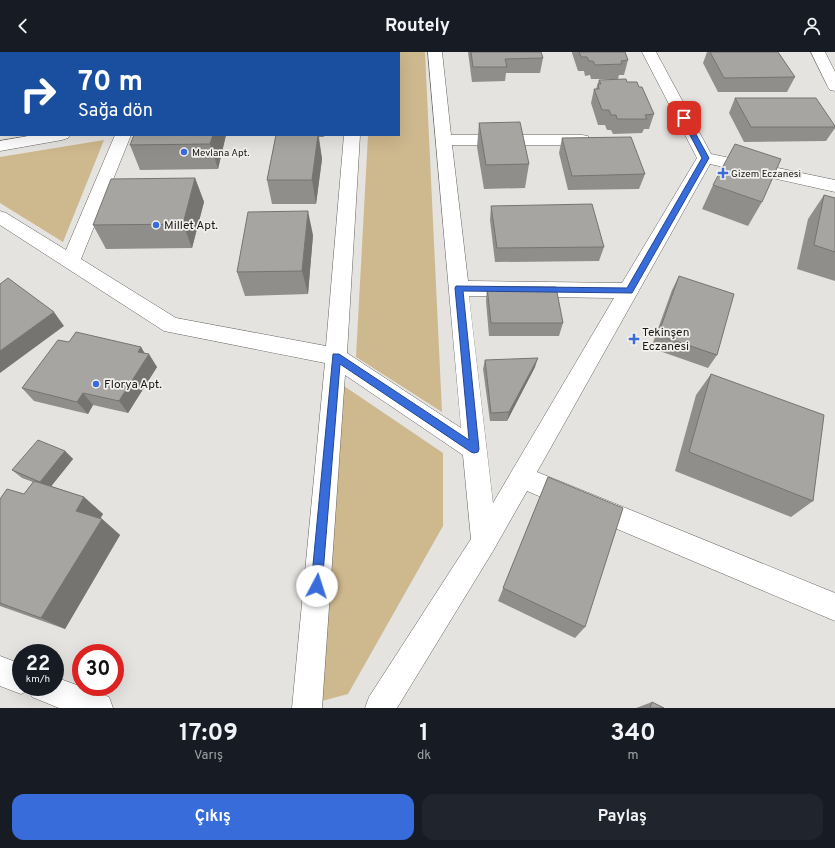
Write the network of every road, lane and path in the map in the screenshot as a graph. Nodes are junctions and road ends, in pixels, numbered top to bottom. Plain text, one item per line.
1 (435, 52) edge
2 (649, 52) edge
3 (818, 52) edge
4 (835, 87) edge
5 (56, 136) edge
6 (124, 136) edge
7 (352, 136) edge
8 (444, 140) junction
9 (582, 140) edge
10 (0, 146) edge
11 (705, 158) junction
12 (835, 186) edge
13 (0, 217) edge
14 (71, 261) junction
15 (459, 288) junction
16 (629, 291) junction
17 (336, 357) junction
18 (474, 449) junction
19 (522, 477) junction
20 (484, 542) junction
21 (835, 607) edge
22 (0, 671) edge
23 (12, 676) edge
24 (64, 695) edge
25 (98, 708) edge
26 (307, 708) edge
27 (380, 708) edge

1 - 8 street
2 - 11 street
3 - 4 street
5 - 10 street
6 - 14 street
7 - 17 street
8 - 9 street
8 - 15 street
11 - 12 street
11 - 16 street
13 - 14 street
14 - 17 street
15 - 16 street
15 - 18 street
16 - 19 street
17 - 18 street
17 - 26 street
18 - 20 street
19 - 20 street
19 - 21 street
20 - 27 street
22 - 23 street
24 - 25 street

